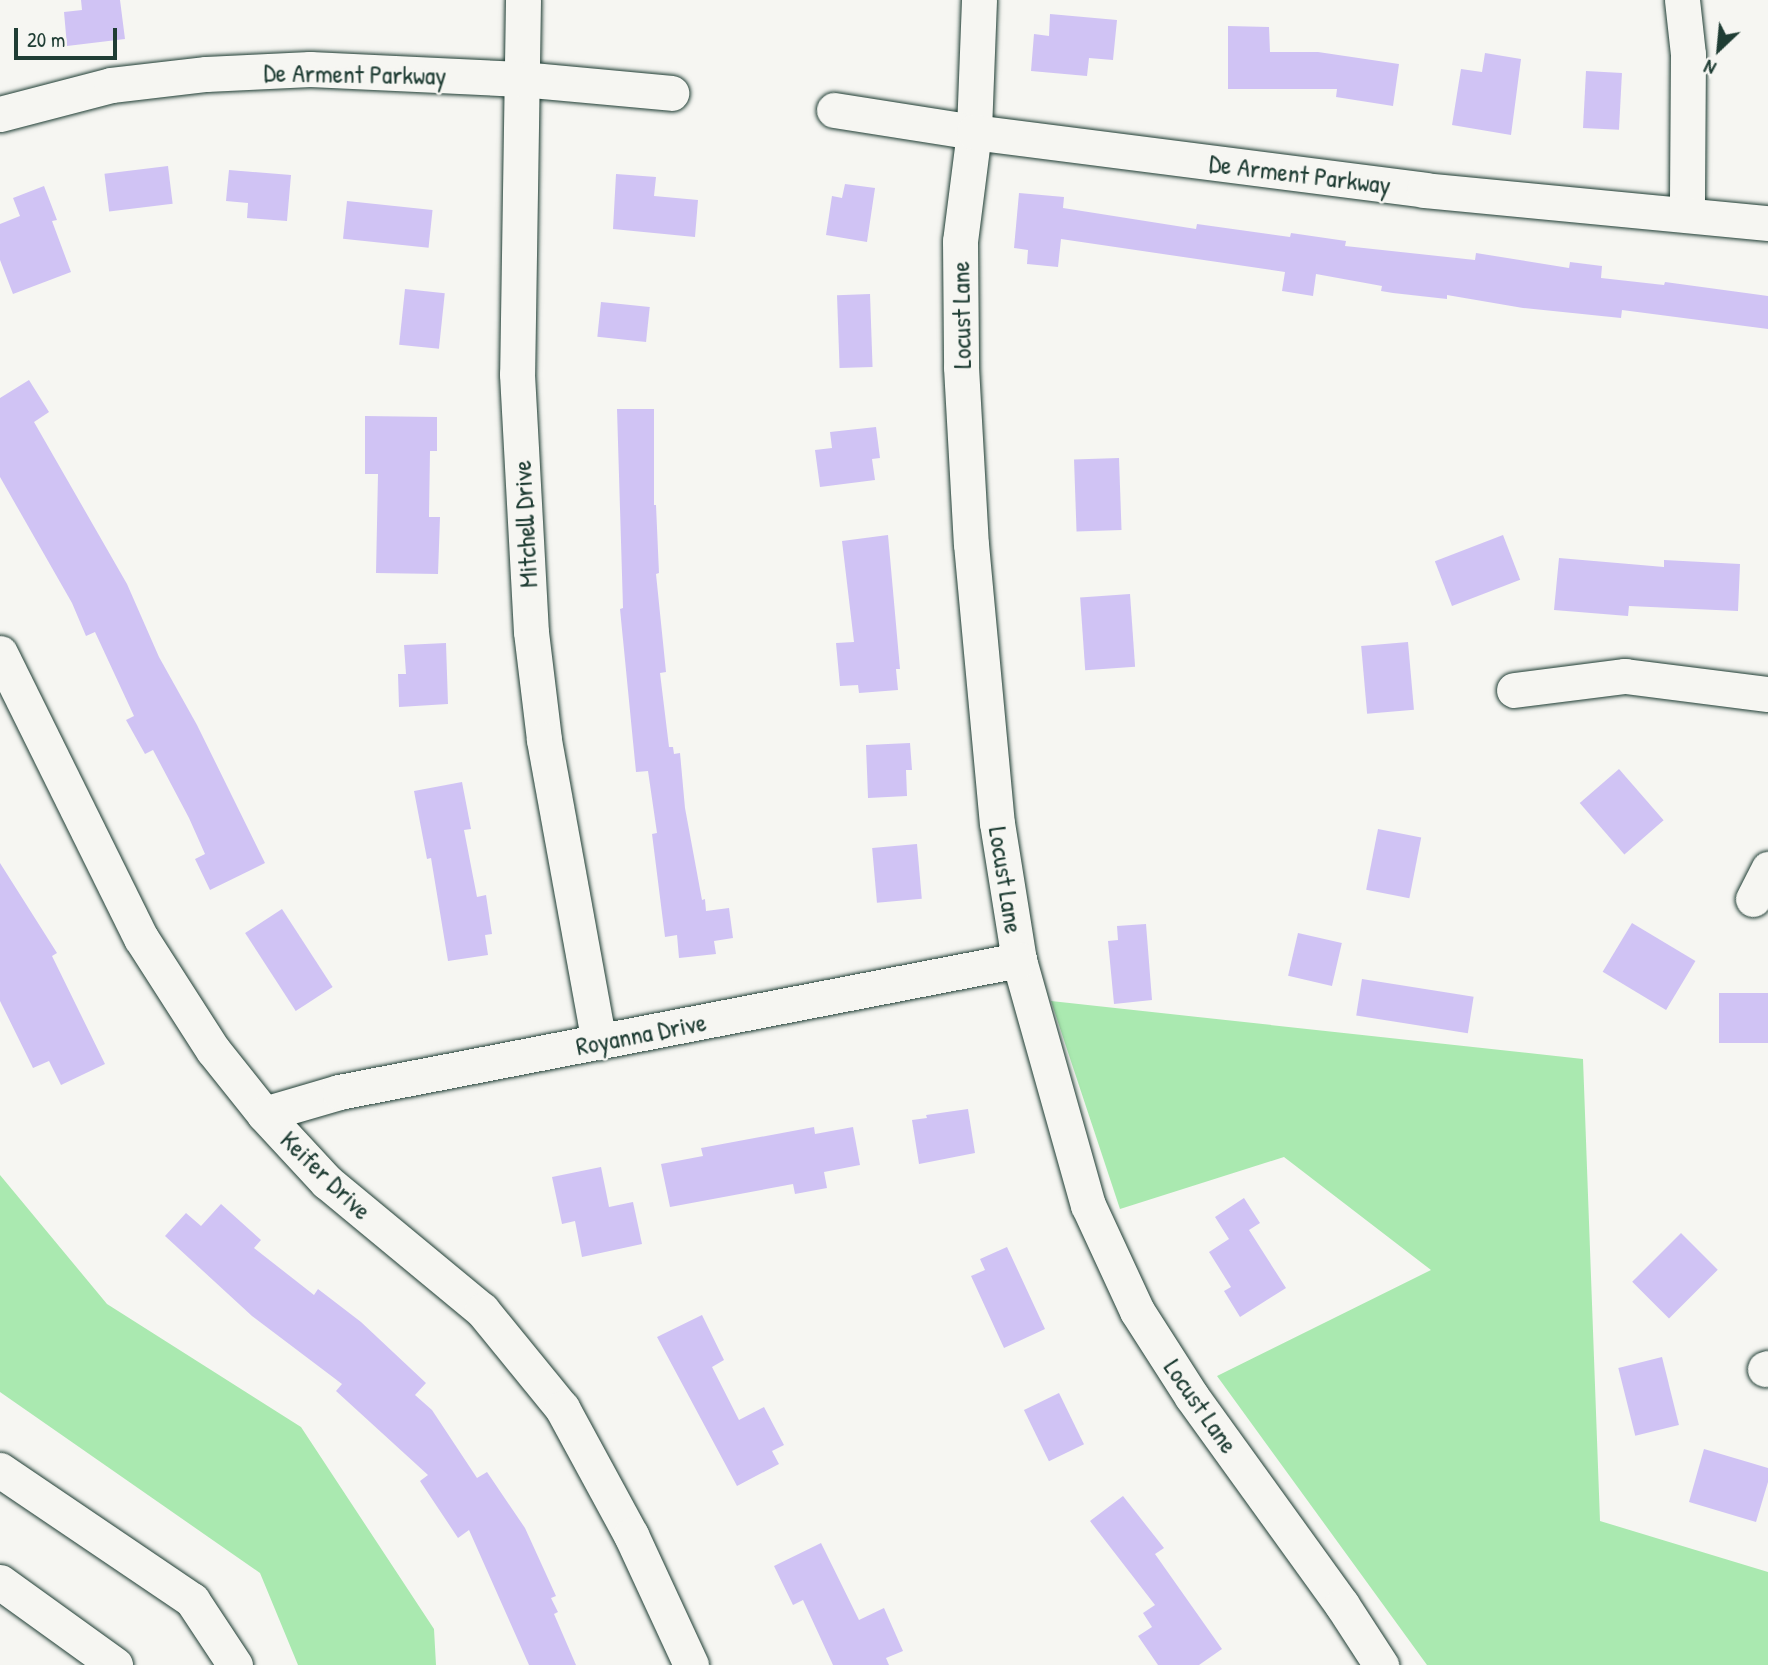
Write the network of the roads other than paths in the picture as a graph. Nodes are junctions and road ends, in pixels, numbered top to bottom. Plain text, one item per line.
1 (523, 0) edge
2 (979, 0) edge
3 (1682, 0) edge
4 (521, 79) junction
5 (671, 93) dead end
6 (834, 110) dead end
7 (0, 114) edge
8 (974, 132) junction
9 (1687, 215) junction
10 (1768, 223) edge
11 (0, 653) edge
12 (1514, 690) dead end
13 (1768, 694) edge
14 (1019, 960) junction
15 (599, 1042) junction
16 (264, 1114) junction
17 (0, 1470) edge
18 (0, 1582) edge
19 (115, 1665) edge
20 (235, 1665) edge
21 (691, 1665) edge
22 (1381, 1665) edge

1 - 4 street, Mitchell Drive
2 - 8 street, Locust Lane
3 - 9 street
4 - 5 street, De Arment Parkway
4 - 7 street, De Arment Parkway
4 - 15 street, Mitchell Drive
6 - 8 street, De Arment Parkway
8 - 9 street, De Arment Parkway
8 - 14 street, Locust Lane
9 - 10 street, De Arment Parkway
11 - 16 street, Keifer Drive
12 - 13 street
14 - 15 street, Royanna Drive
14 - 22 street, Locust Lane
15 - 16 street, Royanna Drive
16 - 21 street, Keifer Drive
17 - 20 street
18 - 19 street

